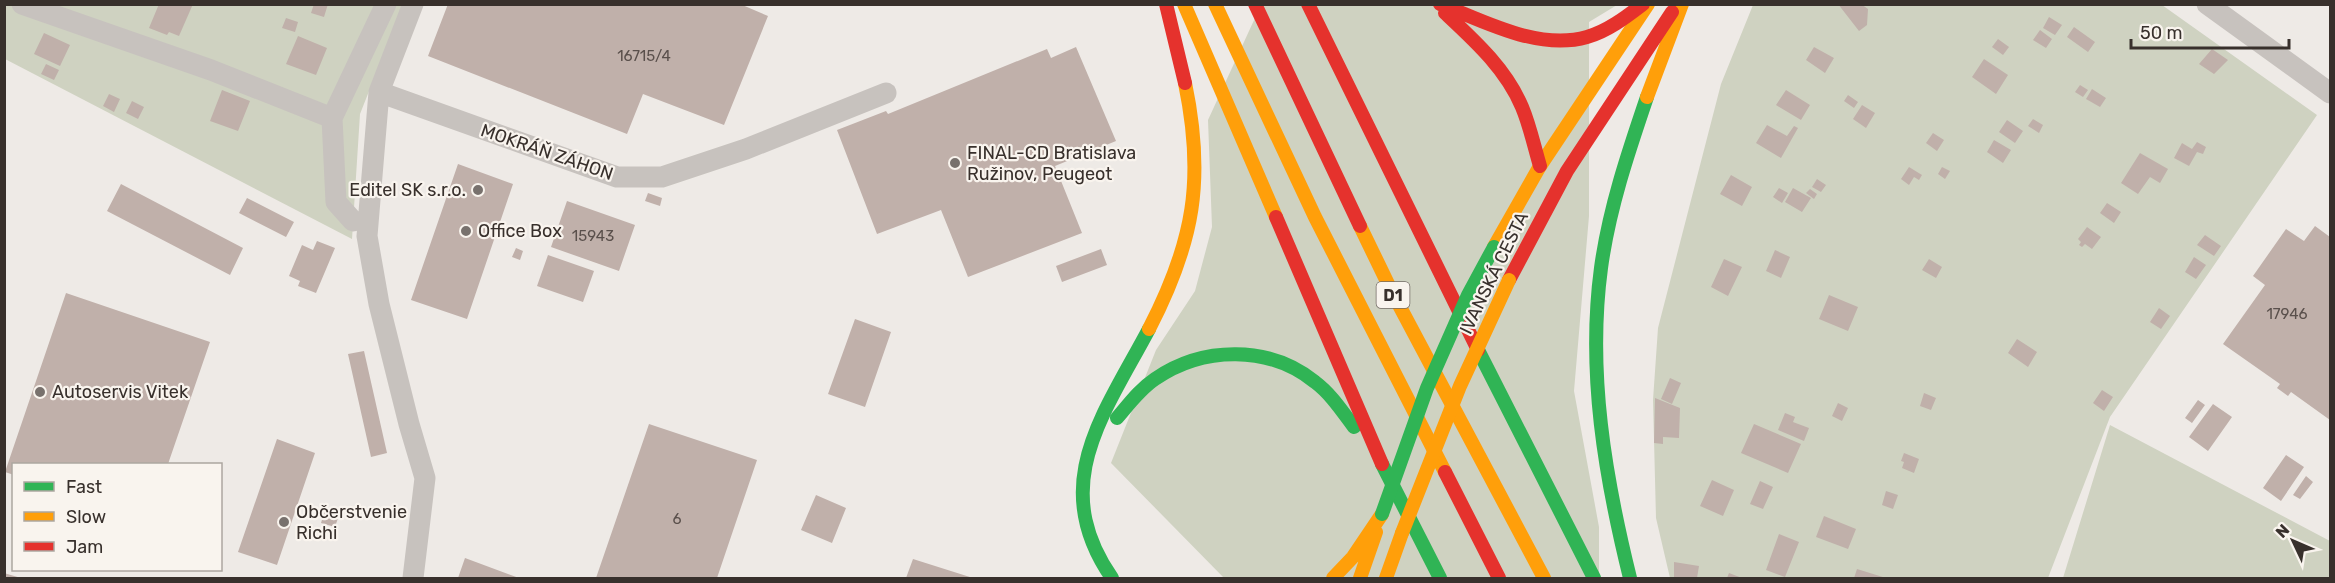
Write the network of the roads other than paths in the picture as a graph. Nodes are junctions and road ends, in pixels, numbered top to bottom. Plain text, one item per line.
1 (22, 4) edge
2 (386, 4) edge
3 (413, 4) edge
4 (1166, 4) edge
5 (1184, 4) edge
6 (1215, 4) edge
7 (1255, 4) edge
8 (1308, 4) edge
9 (1438, 4) edge
10 (1643, 4) edge
11 (1648, 4) edge
12 (1677, 4) edge
13 (1682, 4) edge
14 (2207, 4) edge
15 (379, 92) junction
16 (886, 93) dead end
17 (2331, 93) edge
18 (332, 118) junction
19 (1540, 166) junction
20 (353, 221) dead end
21 (1539, 223) junction
22 (1096, 447) junction
23 (1386, 473) junction
24 (1097, 502) dead end
25 (1382, 514) junction
26 (1100, 517) dead end
27 (1104, 532) dead end
28 (1111, 548) dead end
29 (1120, 565) dead end
30 (413, 579) edge
31 (1112, 579) edge
32 (1333, 579) edge
33 (1360, 579) edge
34 (1386, 579) edge
35 (1440, 579) edge
36 (1499, 579) edge
37 (1544, 579) edge
38 (1594, 579) edge
39 (1630, 579) edge

1 - 18 street
2 - 18 street
3 - 15 street
4 - 22 main road
5 - 23 main road
6 - 36 main road, D1
7 - 37 main road, D1
8 - 38 main road
9 - 10 main road
9 - 19 main road
11 - 19 main road, IVANSKÁ CESTA
12 - 21 main road, IVANSKÁ CESTA
13 - 39 main road
14 - 17 street
15 - 16 street, MOKRÁŇ ZÁHON
15 - 30 street
18 - 20 street
19 - 21 main road
19 - 25 main road, IVANSKÁ CESTA, bridge
21 - 34 main road, IVANSKÁ CESTA, bridge
22 - 23 main road
22 - 24 main road
22 - 31 main road
23 - 35 main road
25 - 32 main road
25 - 33 main road, IVANSKÁ CESTA
26 - 27 main road
28 - 29 main road

